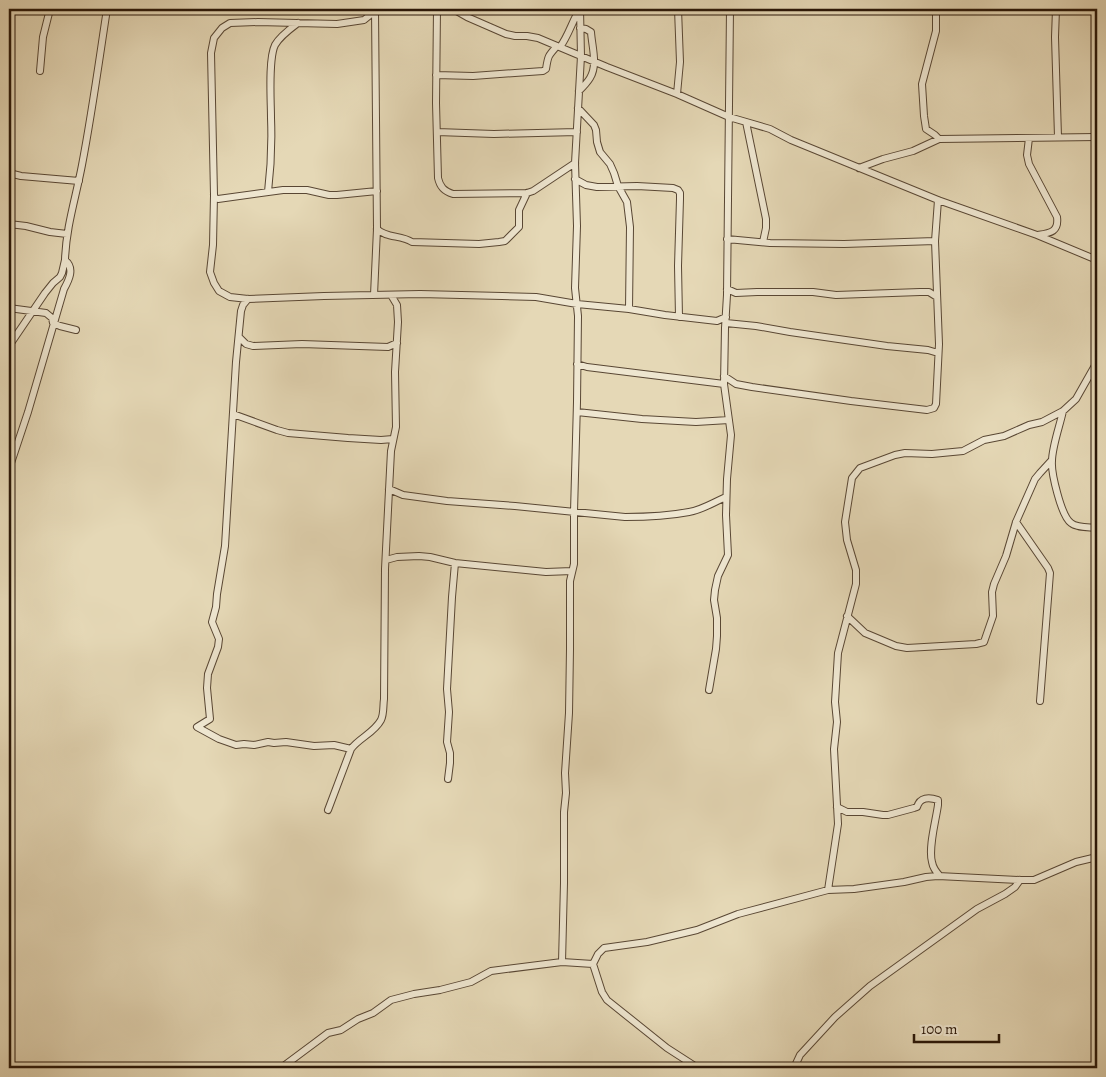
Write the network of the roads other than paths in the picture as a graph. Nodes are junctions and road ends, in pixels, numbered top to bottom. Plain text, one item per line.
1 (50, 9) edge
2 (107, 9) edge
3 (437, 9) edge
4 (453, 9) edge
5 (580, 9) edge
6 (678, 9) edge
7 (730, 9) edge
8 (936, 9) edge
9 (1056, 9) edge
10 (375, 10) edge
11 (298, 23) junction
12 (580, 28) junction
13 (558, 46) junction
14 (581, 56) junction
15 (594, 62) junction
16 (40, 70) dead end
17 (436, 75) junction
18 (579, 91) junction
19 (677, 94) junction
20 (578, 108) junction
21 (729, 117) junction
22 (746, 122) junction
23 (437, 132) junction
24 (577, 132) junction
25 (1058, 137) junction
26 (1097, 137) edge
27 (1030, 138) junction
28 (939, 140) junction
29 (575, 163) junction
30 (859, 168) junction
31 (9, 173) edge
32 (575, 179) junction
33 (79, 181) junction
34 (618, 186) junction
35 (377, 191) junction
36 (268, 192) junction
37 (527, 193) junction
38 (214, 195) junction
39 (938, 200) junction
40 (9, 224) edge
41 (377, 229) junction
42 (67, 234) junction
43 (1037, 235) junction
44 (728, 239) junction
45 (935, 241) junction
46 (763, 242) junction
47 (65, 260) junction
48 (1097, 260) edge
49 (727, 289) junction
50 (736, 293) junction
51 (410, 294) junction
52 (374, 295) junction
53 (390, 295) junction
54 (937, 297) junction
55 (248, 299) junction
56 (727, 300) junction
57 (577, 304) junction
58 (398, 305) junction
59 (9, 308) edge
60 (629, 309) junction
61 (34, 311) junction
62 (679, 317) junction
63 (717, 321) junction
64 (53, 323) junction
65 (726, 323) junction
66 (76, 330) dead end
67 (239, 337) junction
68 (939, 342) junction
69 (397, 343) junction
70 (9, 346) edge
71 (928, 350) junction
72 (938, 353) junction
73 (1097, 362) edge
74 (578, 364) junction
75 (724, 376) junction
76 (724, 384) junction
77 (1063, 411) junction
78 (577, 412) junction
79 (233, 414) junction
80 (729, 420) junction
81 (393, 439) junction
82 (1052, 462) junction
83 (9, 469) edge
84 (389, 489) junction
85 (726, 497) junction
86 (574, 512) junction
87 (1016, 522) junction
88 (1097, 528) edge
89 (386, 560) junction
90 (455, 563) junction
91 (572, 571) junction
92 (847, 616) junction
93 (709, 690) dead end
94 (1040, 701) dead end
95 (351, 750) junction
96 (448, 779) dead end
97 (837, 807) junction
98 (328, 810) dead end
99 (1097, 857) edge
100 (940, 876) junction
101 (1020, 880) junction
102 (828, 890) junction
103 (562, 962) junction
104 (593, 964) junction
105 (281, 1068) edge
106 (698, 1068) edge
107 (794, 1068) edge

1 - 16 street
2 - 33 street
3 - 17 street
4 - 13 street
5 - 12 street
5 - 13 street
6 - 19 street
7 - 21 street
8 - 28 street
9 - 25 street
10 - 11 street
10 - 35 street
11 - 36 street
11 - 38 street
12 - 14 street
12 - 15 street
13 - 14 street
13 - 17 street
14 - 15 street
14 - 18 street
15 - 18 street
15 - 19 street
17 - 23 street
18 - 20 street
19 - 21 street
20 - 24 street
20 - 34 street
21 - 22 street
21 - 44 street
22 - 30 street
22 - 46 street
23 - 24 street
23 - 37 street
24 - 29 street
25 - 26 street
25 - 27 street
27 - 28 street
27 - 43 street
28 - 30 street
29 - 32 street
29 - 37 street
30 - 39 street
31 - 33 street
32 - 34 street
32 - 57 street
33 - 42 street
34 - 60 street
34 - 62 street
35 - 36 street
35 - 41 street
36 - 38 street
37 - 41 street
38 - 55 street
39 - 43 street
39 - 45 street
40 - 42 street
41 - 52 street
42 - 47 street
43 - 48 street
44 - 46 street
44 - 49 street
45 - 46 street
45 - 54 street
47 - 61 street
47 - 64 street
49 - 50 street
49 - 56 street
50 - 54 street
50 - 56 street
51 - 53 street
51 - 57 street
51 - 58 street
52 - 53 street
52 - 55 street
53 - 58 street
54 - 68 street
55 - 67 street
56 - 65 street
57 - 60 street
57 - 74 street
58 - 69 street
59 - 61 street
60 - 62 street
61 - 64 street
61 - 70 street
62 - 63 street
63 - 65 street
63 - 65 street
64 - 66 street
64 - 83 street
65 - 71 street
65 - 75 street
67 - 69 street
67 - 79 street
68 - 71 street
68 - 72 street
69 - 81 street
71 - 72 street
72 - 75 street
73 - 77 street
74 - 76 street
74 - 78 street
75 - 76 street
76 - 80 street
77 - 82 street
77 - 92 street
78 - 80 street
78 - 86 street
79 - 81 street
79 - 95 street
80 - 85 street
81 - 84 street
82 - 87 street
82 - 88 street
84 - 86 street
84 - 89 street
85 - 86 street
85 - 93 street
86 - 91 street
87 - 92 street
87 - 94 street
89 - 90 street
89 - 95 street
90 - 91 street
90 - 96 street
91 - 103 street
92 - 97 street
95 - 98 street
97 - 100 street
97 - 102 street
99 - 101 street
100 - 101 street
100 - 102 street
101 - 107 street
102 - 104 street
103 - 104 street
103 - 105 street
104 - 106 street

